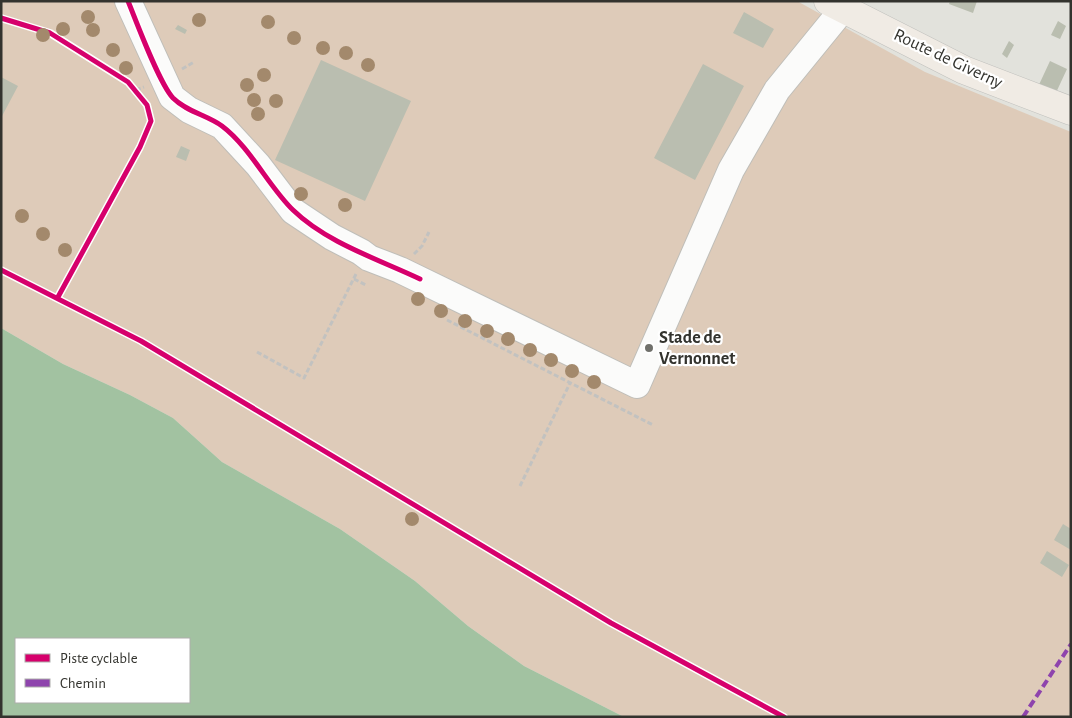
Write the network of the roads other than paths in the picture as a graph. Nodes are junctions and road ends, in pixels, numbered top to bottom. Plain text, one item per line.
1 (128, 1) edge
2 (836, 5) edge
3 (1071, 111) edge

1 - 2 street
2 - 3 main road, Route de Giverny

